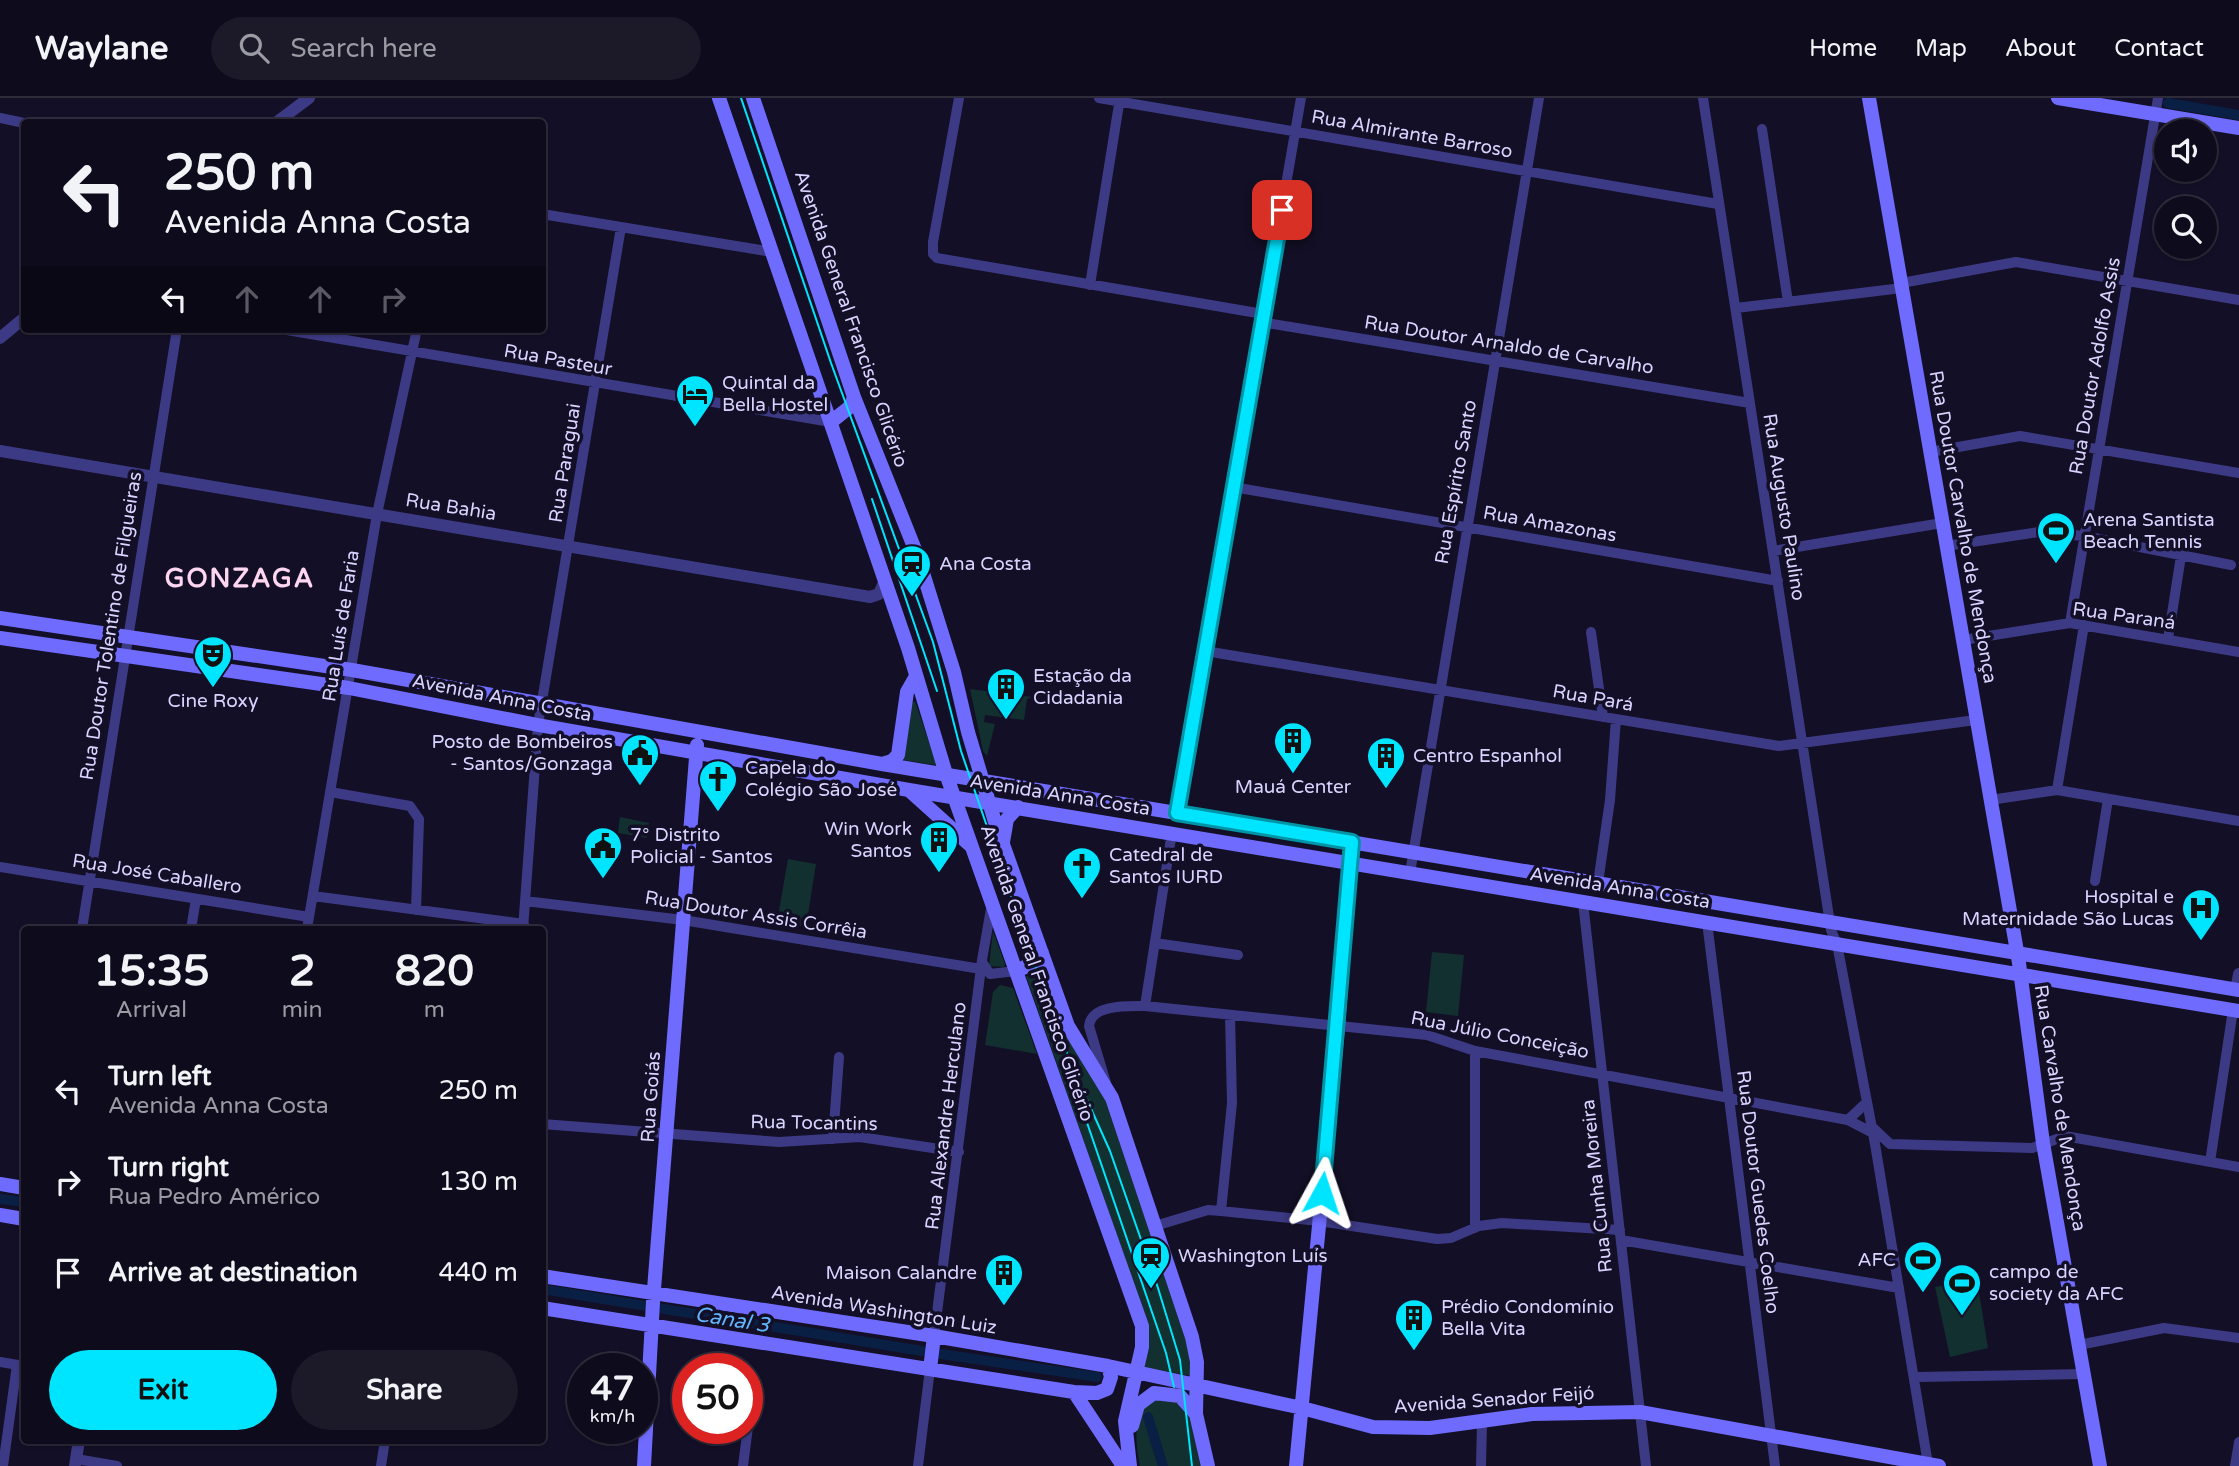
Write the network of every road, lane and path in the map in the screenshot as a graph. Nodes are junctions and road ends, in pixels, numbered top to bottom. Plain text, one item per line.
1 (309, 98) edge
2 (719, 98) edge
3 (753, 98) edge
4 (959, 98) edge
5 (1099, 98) edge
6 (1301, 98) edge
7 (1539, 98) edge
8 (1703, 98) edge
9 (1869, 98) edge
10 (2057, 98) edge
11 (2158, 98) edge
12 (1120, 99) edge
13 (2155, 115) junction
14 (0, 118) edge
15 (293, 118) edge
16 (21, 122) edge
17 (2239, 128) edge
18 (1762, 129) dead end
19 (1296, 132) junction
20 (1527, 171) junction
21 (1718, 204) junction
22 (546, 215) edge
23 (621, 227) junction
24 (772, 252) junction
25 (2128, 280) junction
26 (1090, 285) junction
27 (1902, 288) junction
28 (2239, 300) edge
29 (1788, 302) junction
30 (1737, 308) junction
31 (1262, 318) junction
32 (21, 320) edge
33 (176, 333) edge
34 (303, 333) edge
35 (416, 333) edge
36 (0, 338) edge
37 (414, 353) junction
38 (1495, 360) junction
39 (596, 384) junction
40 (854, 397) junction
41 (1750, 403) junction
42 (831, 422) junction
43 (2098, 450) junction
44 (0, 451) edge
45 (1930, 452) junction
46 (2239, 473) edge
47 (152, 477) junction
48 (1233, 487) junction
49 (377, 514) junction
50 (1942, 523) junction
51 (1466, 527) junction
52 (2084, 536) junction
53 (1946, 546) junction
54 (569, 547) junction
55 (1773, 551) junction
56 (2181, 556) junction
57 (2231, 565) dead end
58 (885, 580) junction
59 (1778, 581) junction
60 (0, 618) edge
61 (2070, 623) junction
62 (2084, 625) junction
63 (1591, 632) dead end
64 (129, 636) junction
65 (0, 638) edge
66 (2168, 639) junction
67 (1962, 640) junction
68 (1205, 650) junction
69 (2239, 652) edge
70 (126, 655) junction
71 (352, 670) junction
72 (915, 678) junction
73 (349, 688) junction
74 (1440, 690) junction
75 (540, 715) junction
76 (1603, 717) junction
77 (1616, 719) junction
78 (1976, 720) junction
79 (698, 731) junction
80 (1801, 744) junction
81 (697, 753) junction
82 (882, 764) junction
83 (946, 774) junction
84 (982, 780) junction
85 (909, 790) junction
86 (2057, 790) junction
87 (330, 793) junction
88 (954, 797) junction
89 (2108, 799) junction
90 (1990, 800) junction
91 (989, 802) junction
92 (1018, 807) junction
93 (1177, 813) junction
94 (2239, 821) edge
95 (1129, 825) junction
96 (1172, 832) junction
97 (1352, 842) junction
98 (1003, 843) junction
99 (974, 848) junction
100 (1414, 852) junction
101 (1350, 863) junction
102 (0, 867) edge
103 (1410, 873) junction
104 (89, 880) junction
105 (2095, 881) dead end
106 (1598, 883) junction
107 (313, 896) junction
108 (196, 898) junction
109 (993, 900) junction
110 (525, 901) junction
111 (1583, 902) junction
112 (416, 911) junction
113 (309, 918) junction
114 (682, 920) junction
115 (1707, 922) junction
116 (1830, 922) junction
117 (82, 926) edge
118 (191, 926) edge
119 (308, 926) edge
120 (516, 926) edge
121 (523, 926) edge
122 (1155, 943) junction
123 (1837, 944) junction
124 (1042, 953) junction
125 (1238, 956) dead end
126 (2019, 964) junction
127 (981, 965) junction
128 (1016, 971) junction
129 (2239, 974) edge
130 (2238, 990) edge
131 (1145, 1006) junction
132 (2236, 1010) edge
133 (1230, 1015) junction
134 (1338, 1027) junction
135 (1475, 1051) junction
136 (839, 1057) dead end
137 (1602, 1073) junction
138 (1107, 1086) junction
139 (1729, 1099) junction
140 (1867, 1102) junction
141 (1848, 1119) junction
142 (546, 1124) edge
143 (1872, 1130) junction
144 (668, 1133) junction
145 (833, 1139) junction
146 (2043, 1143) junction
147 (1890, 1144) junction
148 (958, 1152) junction
149 (2210, 1162) junction
150 (1878, 1164) junction
151 (2239, 1167) edge
152 (0, 1184) edge
153 (21, 1188) edge
154 (1222, 1211) junction
155 (0, 1215) edge
156 (21, 1218) edge
157 (1319, 1221) junction
158 (1155, 1226) junction
159 (1475, 1228) junction
160 (1620, 1235) junction
161 (1750, 1263) junction
162 (546, 1277) edge
163 (1899, 1288) junction
164 (546, 1308) edge
165 (654, 1310) junction
166 (1143, 1336) junction
167 (2239, 1338) edge
168 (934, 1339) junction
169 (2079, 1345) junction
170 (0, 1362) edge
171 (931, 1364) junction
172 (21, 1365) edge
173 (1111, 1367) junction
174 (2084, 1374) junction
175 (1139, 1377) junction
176 (1916, 1377) junction
177 (1196, 1386) junction
178 (1218, 1391) joint
179 (1074, 1392) junction
180 (1302, 1408) junction
181 (1640, 1412) junction
182 (1196, 1414) junction
183 (1482, 1422) junction
184 (1771, 1435) junction
185 (2239, 1442) edge
186 (78, 1444) edge
187 (384, 1444) edge
188 (746, 1444) edge
189 (76, 1462) edge
190 (1127, 1464) edge
191 (1934, 1465) edge
192 (3, 1466) edge
193 (117, 1466) edge
194 (381, 1466) edge
195 (644, 1466) edge
196 (743, 1466) edge
197 (918, 1466) edge
198 (1208, 1466) edge
199 (1296, 1466) edge
200 (1481, 1466) edge
201 (1646, 1466) edge
202 (1775, 1466) edge
203 (2100, 1466) edge
204 (2235, 1466) edge

1 - 15 street
2 - 24 main road, Avenida General Francisco Glicério
3 - 40 main road, Avenida General Francisco Glicério
4 - 26 street, Rua Doutor Arnaldo de Carvalho
5 - 12 street, Rua Almirante Barroso
6 - 19 street
7 - 20 street, Rua Espírito Santo
8 - 21 street, Rua Augusto Paulino
9 - 27 main road, Rua Doutor Carvalho de Mendonça
10 - 13 main road
11 - 13 street, Rua Doutor Adolfo Assis
12 - 19 street, Rua Almirante Barroso
12 - 26 street
13 - 17 main road
13 - 25 street, Rua Doutor Adolfo Assis
14 - 16 street
18 - 29 street
19 - 20 street, Rua Almirante Barroso
19 - 31 street
20 - 21 street, Rua Almirante Barroso
20 - 38 street, Rua Espírito Santo
21 - 30 street, Rua Augusto Paulino
22 - 23 street
23 - 24 street
23 - 39 street, Rua Paraguai
24 - 42 main road, Avenida General Francisco Glicério
25 - 27 street
25 - 28 street
25 - 43 street, Rua Doutor Adolfo Assis
26 - 31 street, Rua Doutor Arnaldo de Carvalho
27 - 29 street
27 - 45 main road, Rua Doutor Carvalho de Mendonça
29 - 30 street
30 - 41 street, Rua Augusto Paulino
31 - 38 street, Rua Doutor Arnaldo de Carvalho
31 - 48 street
32 - 36 street
33 - 47 street, Rua Doutor Tolentino de Filgueiras
34 - 37 street, Rua Pasteur
35 - 37 street, Rua Luís de Faria
37 - 39 street, Rua Pasteur
37 - 49 street, Rua Luís de Faria
38 - 41 street, Rua Doutor Arnaldo de Carvalho
38 - 51 street, Rua Espírito Santo
39 - 42 street, Rua Pasteur
39 - 54 street, Rua Paraguai
40 - 42 main road
40 - 84 main road, Avenida General Francisco Glicério
41 - 55 street, Rua Augusto Paulino
42 - 58 main road, Avenida General Francisco Glicério
43 - 45 street
43 - 46 street
43 - 52 street, Rua Doutor Adolfo Assis
44 - 47 street, Rua Bahia
45 - 50 main road, Rua Doutor Carvalho de Mendonça
47 - 49 street, Rua Bahia
47 - 64 street, Rua Doutor Tolentino de Filgueiras
48 - 51 street, Rua Amazonas
48 - 68 street
49 - 54 street, Rua Bahia
49 - 71 street, Rua Luís de Faria
50 - 53 main road, Rua Doutor Carvalho de Mendonça
50 - 55 street
51 - 59 street, Rua Amazonas
51 - 74 street, Rua Espírito Santo
52 - 53 street
52 - 56 street
52 - 61 street, Rua Doutor Adolfo Assis
53 - 67 main road, Rua Doutor Carvalho de Mendonça
54 - 58 street, Rua Bahia
54 - 75 street, Rua Paraguai
55 - 59 street, Rua Augusto Paulino
56 - 57 street
56 - 66 street
58 - 72 main road, Avenida General Francisco Glicério
59 - 80 street, Rua Augusto Paulino
60 - 64 main road, Avenida Anna Costa
61 - 62 street, Rua Paraná
61 - 67 street, Rua Paraná
62 - 66 street, Rua Paraná
62 - 86 street
63 - 76 street
64 - 70 street, Rua Doutor Tolentino de Filgueiras
64 - 71 main road, Avenida Anna Costa
65 - 70 main road, Avenida Anna Costa
66 - 69 street, Rua Paraná
67 - 78 main road, Rua Doutor Carvalho de Mendonça
68 - 74 street, Rua Pará
68 - 93 street
70 - 73 main road, Avenida Anna Costa
70 - 104 street, Rua Doutor Tolentino de Filgueiras
71 - 73 street, Rua Luís de Faria
71 - 75 main road, Avenida Anna Costa
72 - 82 main road
72 - 83 main road, Avenida General Francisco Glicério
73 - 75 main road, Avenida Anna Costa
73 - 87 street, Rua Luís de Faria
74 - 76 street, Rua Pará
74 - 100 street, Rua Espírito Santo
75 - 79 main road, Avenida Anna Costa
75 - 81 main road, Avenida Anna Costa
75 - 110 street, Rua Paraguai
76 - 77 street, Rua Pará
77 - 80 street, Rua Pará
77 - 106 street
78 - 80 street, Rua Pará
78 - 90 main road, Rua Doutor Carvalho de Mendonça
79 - 81 main road, Rua Goiás
79 - 82 main road, Avenida Anna Costa
80 - 116 street, Rua Augusto Paulino
81 - 85 main road, Avenida Anna Costa
81 - 114 main road, Rua Goiás
82 - 83 main road, Avenida Anna Costa
83 - 84 main road, Avenida Anna Costa
83 - 88 main road, Avenida General Francisco Glicério
84 - 91 main road, Avenida General Francisco Glicério
84 - 93 main road, Avenida Anna Costa
85 - 88 main road, Avenida Anna Costa
85 - 99 main road
86 - 89 street
86 - 90 street
87 - 107 street, Rua Luís de Faria
87 - 112 street
88 - 91 main road, Avenida Anna Costa
88 - 99 main road, Avenida General Francisco Glicério
89 - 94 street
89 - 105 street
90 - 126 main road, Rua Doutor Carvalho de Mendonça
91 - 92 main road, Avenida Anna Costa
91 - 98 main road, Avenida General Francisco Glicério
92 - 95 main road, Avenida Anna Costa
92 - 98 main road
93 - 95 main road
93 - 97 main road, Avenida Anna Costa
95 - 96 main road, Avenida Anna Costa
96 - 101 main road, Avenida Anna Costa
96 - 122 street
97 - 100 main road, Avenida Anna Costa
97 - 101 main road
98 - 124 main road, Avenida General Francisco Glicério
99 - 109 main road, Avenida General Francisco Glicério
100 - 103 street, Rua Espírito Santo
100 - 106 main road, Avenida Anna Costa
101 - 103 main road, Avenida Anna Costa
101 - 134 main road
102 - 104 street, Rua José Caballero
103 - 111 main road, Avenida Anna Costa
104 - 108 street, Rua José Caballero
104 - 117 street, Rua Doutor Tolentino de Filgueiras
106 - 116 main road, Avenida Anna Costa
107 - 112 street
107 - 113 street, Rua Luís de Faria
108 - 113 street, Rua José Caballero
108 - 118 street
109 - 127 street, Rua Alexandre Herculano
109 - 128 main road, Avenida General Francisco Glicério
110 - 114 street, Rua Doutor Assis Corrêia
110 - 121 street, Rua Paraguai
111 - 115 main road, Avenida Anna Costa
111 - 137 street, Rua Cunha Moreira
112 - 120 street
113 - 119 street, Rua Luís de Faria
114 - 127 street, Rua Doutor Assis Corrêia
114 - 144 main road, Rua Goiás
115 - 123 main road, Avenida Anna Costa
115 - 139 street, Rua Doutor Guedes Coelho
116 - 123 street, Rua Augusto Paulino
116 - 126 main road, Avenida Anna Costa
122 - 125 street
122 - 131 street
123 - 126 main road, Avenida Anna Costa
123 - 140 street, Rua Augusto Paulino
124 - 128 main road
124 - 138 main road, Avenida General Francisco Glicério
126 - 130 main road, Avenida Anna Costa
126 - 132 main road, Avenida Anna Costa
126 - 146 main road, Rua Carvalho de Mendonça
127 - 128 street, Rua Doutor Assis Corrêia
127 - 148 street, Rua Alexandre Herculano
128 - 166 main road, Avenida General Francisco Glicério
129 - 130 street
131 - 133 street, Rua Júlio Conceição
131 - 138 street, Rua Júlio Conceição
132 - 149 street
133 - 134 street, Rua Júlio Conceição
133 - 154 street
134 - 135 street, Rua Júlio Conceição
134 - 157 main road
135 - 137 street, Rua Júlio Conceição
135 - 159 street
136 - 145 street
137 - 139 street, Rua Júlio Conceição
137 - 160 street, Rua Cunha Moreira
138 - 158 main road, Avenida General Francisco Glicério
139 - 141 street, Rua Júlio Conceição
139 - 161 street, Rua Doutor Guedes Coelho
140 - 141 street
140 - 143 street, Rua Augusto Paulino
141 - 143 street, Rua Júlio Conceição
142 - 144 street, Rua Tocantins
143 - 147 street, Rua Júlio Conceição
143 - 150 street, Rua Augusto Paulino
144 - 145 street, Rua Tocantins
144 - 165 main road, Rua Goiás
145 - 148 street, Rua Tocantins
146 - 147 street
146 - 149 street
146 - 169 main road, Rua Carvalho de Mendonça
147 - 150 street
148 - 168 street, Rua Alexandre Herculano
149 - 151 street
150 - 163 street, Rua Augusto Paulino
152 - 153 main road
154 - 157 street
154 - 158 street
155 - 156 main road
157 - 159 street
157 - 180 main road
158 - 177 main road, Avenida General Francisco Glicério
159 - 160 street
160 - 161 street
160 - 181 street, Rua Cunha Moreira
161 - 163 street
161 - 184 street, Rua Doutor Guedes Coelho
162 - 165 main road, Avenida Washington Luiz
163 - 176 street, Rua Augusto Paulino
164 - 165 main road, Avenida Washington Luiz
165 - 168 main road, Avenida Washington Luiz
165 - 171 main road, Avenida Washington Luiz
165 - 195 main road, Rua Goiás
166 - 173 main road
166 - 175 main road
167 - 169 street
168 - 171 main road
168 - 173 main road, Avenida Washington Luiz
169 - 174 main road, Rua Carvalho de Mendonça
170 - 172 street
171 - 179 main road, Avenida Washington Luiz
171 - 197 street
172 - 192 street
173 - 175 main road, Avenida Washington Luiz
173 - 179 main road, Avenida Washington Luiz
174 - 176 street
174 - 203 main road, Rua Carvalho de Mendonça
175 - 177 main road, Avenida Washington Luiz
175 - 190 main road
176 - 191 street, Rua Augusto Paulino
177 - 178 main road, Avenida Washington Luiz
177 - 182 main road, Avenida General Francisco Glicério
178 - 180 main road, Avenida Senador Feijó
179 - 190 main road
180 - 183 main road, Avenida Senador Feijó
180 - 199 main road
181 - 183 main road, Avenida Senador Feijó
181 - 184 main road, Avenida Senador Feijó
181 - 201 street, Rua Cunha Moreira
182 - 190 main road
182 - 198 main road, Avenida General Francisco Glicério
183 - 200 street
184 - 191 main road, Avenida Senador Feijó
184 - 202 street, Rua Doutor Guedes Coelho
185 - 204 street
186 - 189 street
187 - 194 street
188 - 196 street
189 - 193 street

